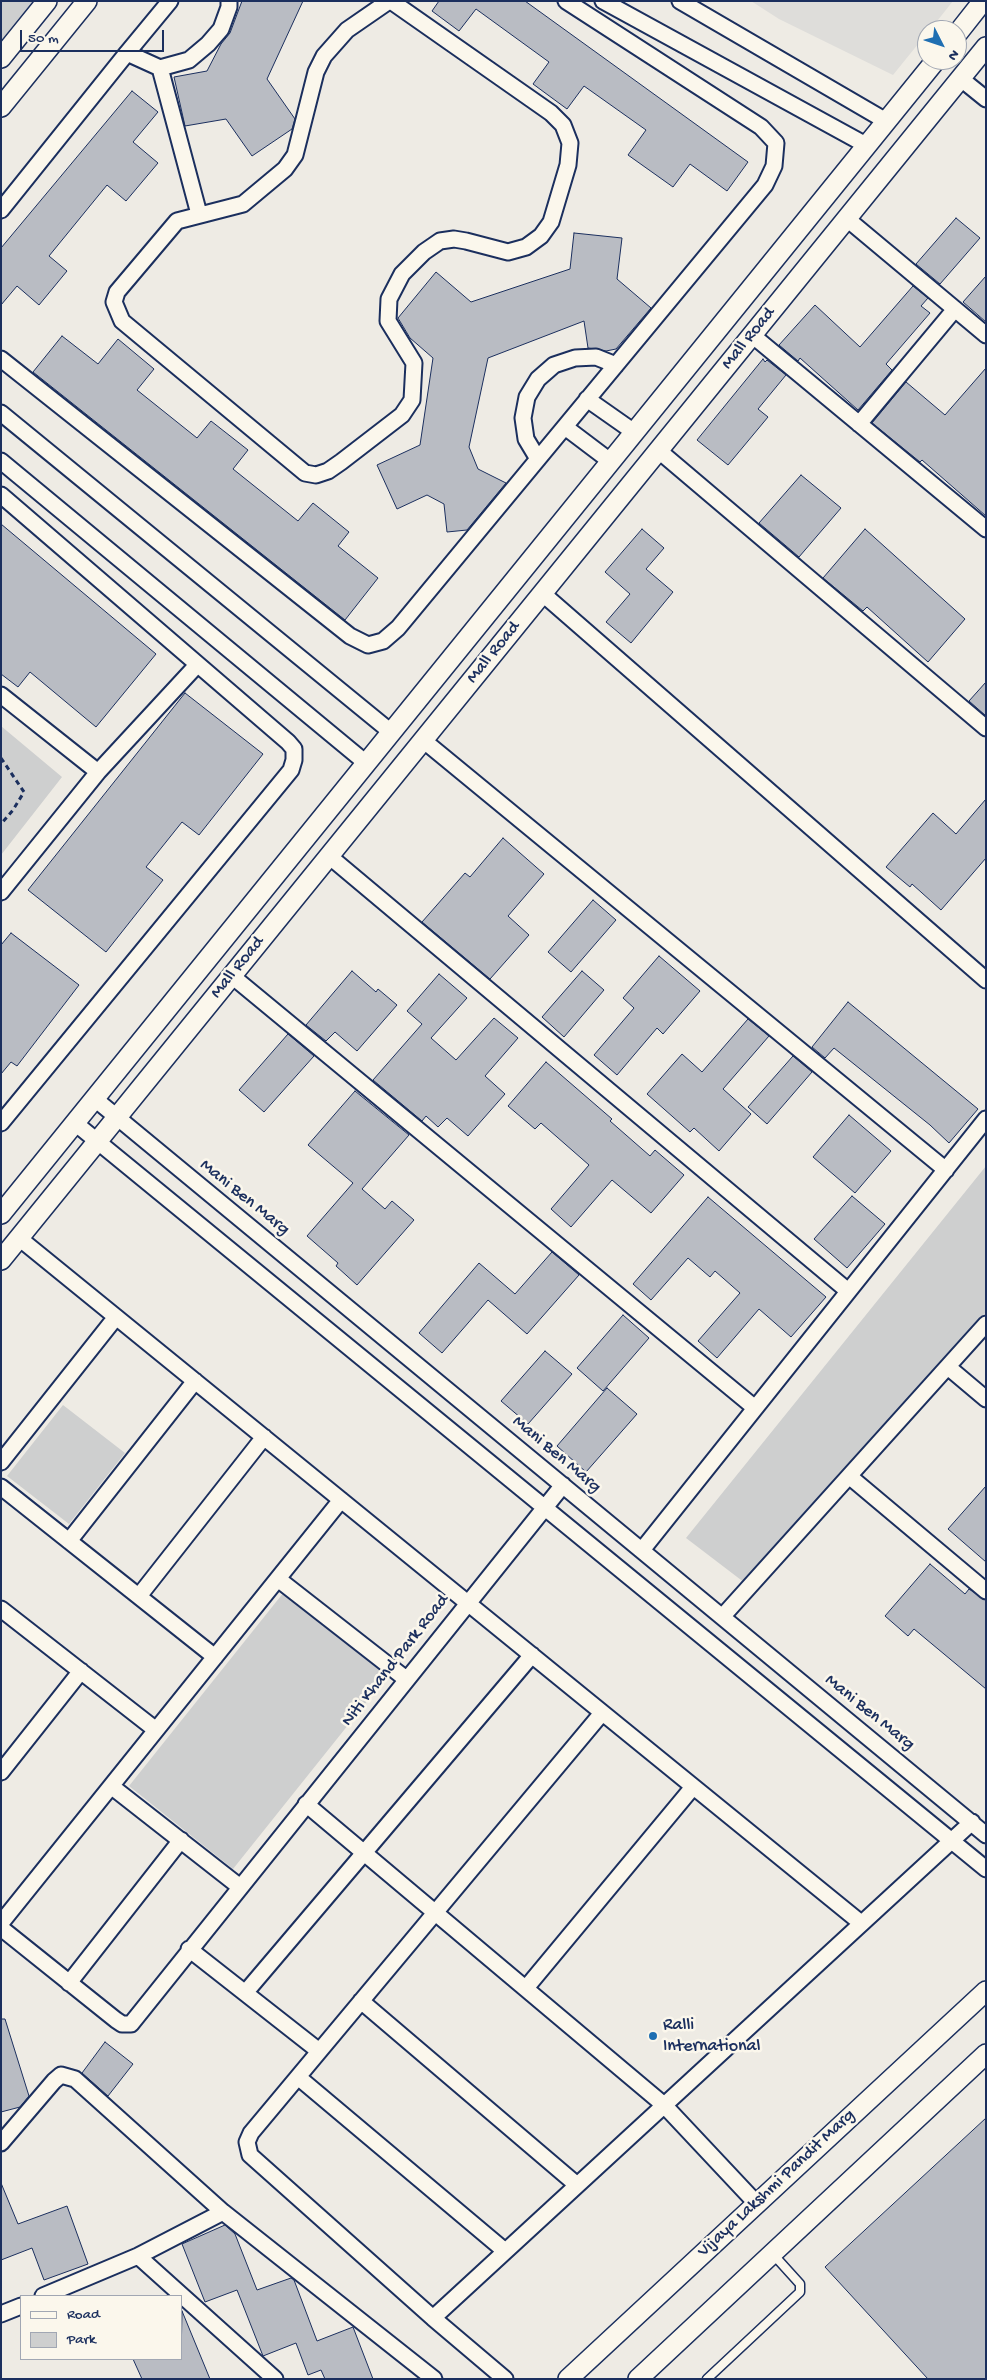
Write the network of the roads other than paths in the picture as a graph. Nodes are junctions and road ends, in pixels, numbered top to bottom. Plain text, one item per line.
1 (47, 1) edge
2 (86, 1) edge
3 (170, 1) edge
4 (229, 1) edge
5 (390, 1) edge
6 (566, 1) edge
7 (603, 1) edge
8 (680, 1) edge
9 (983, 1) edge
10 (967, 21) edge
11 (985, 50) edge
12 (127, 53) junction
13 (1, 58) edge
14 (160, 68) junction
15 (928, 70) edge
16 (960, 78) junction
17 (4, 98) edge
18 (986, 99) edge
19 (886, 121) junction
20 (866, 146) junction
21 (1, 210) edge
22 (199, 214) junction
23 (846, 218) junction
24 (955, 309) junction
25 (752, 335) junction
26 (986, 335) edge
27 (1, 359) edge
28 (616, 365) junction
29 (587, 399) junction
30 (1, 413) edge
31 (859, 424) junction
32 (564, 427) junction
33 (634, 432) junction
34 (658, 450) junction
35 (538, 459) junction
36 (1, 461) edge
37 (610, 462) junction
38 (1, 495) edge
39 (986, 529) edge
40 (542, 593) junction
41 (197, 665) junction
42 (1, 696) edge
43 (986, 728) edge
44 (391, 732) junction
45 (424, 740) junction
46 (366, 763) junction
47 (98, 772) junction
48 (329, 856) junction
49 (1, 892) edge
50 (232, 976) junction
51 (986, 980) edge
52 (95, 1099) junction
53 (117, 1118) junction
54 (986, 1119) edge
55 (1, 1123) edge
56 (75, 1123) junction
57 (98, 1141) junction
58 (946, 1170) junction
59 (1, 1214) edge
60 (19, 1238) junction
61 (1, 1260) edge
62 (848, 1291) junction
63 (116, 1317) junction
64 (986, 1324) edge
65 (948, 1367) junction
66 (195, 1381) junction
67 (986, 1399) edge
68 (756, 1408) junction
69 (264, 1437) junction
70 (1, 1462) edge
71 (849, 1476) junction
72 (563, 1485) junction
73 (1, 1487) edge
74 (341, 1500) junction
75 (545, 1507) junction
76 (69, 1541) junction
77 (642, 1550) junction
78 (278, 1579) junction
79 (986, 1591) edge
80 (139, 1596) junction
81 (468, 1603) junction
82 (4, 1616) edge
83 (722, 1617) junction
84 (532, 1655) junction
85 (215, 1657) junction
86 (81, 1671) junction
87 (406, 1680) junction
88 (602, 1713) junction
89 (156, 1730) junction
90 (1, 1772) edge
91 (111, 1786) junction
92 (693, 1787) junction
93 (306, 1804) junction
94 (972, 1822) junction
95 (986, 1835) edge
96 (181, 1840) junction
97 (952, 1840) junction
98 (364, 1852) junction
99 (986, 1869) edge
100 (240, 1887) junction
101 (435, 1912) junction
102 (1, 1923) edge
103 (861, 1923) junction
104 (1, 1928) edge
105 (189, 1949) junction
106 (69, 1983) junction
107 (526, 1988) junction
108 (986, 1991) edge
109 (245, 1993) junction
110 (361, 2001) junction
111 (319, 2051) junction
112 (986, 2054) edge
113 (298, 2077) junction
114 (664, 2105) junction
115 (1, 2143) edge
116 (577, 2185) junction
117 (756, 2203) junction
118 (223, 2212) junction
119 (505, 2251) junction
120 (772, 2253) junction
121 (138, 2256) junction
122 (45, 2295) edge
123 (181, 2295) edge
124 (182, 2296) edge
125 (20, 2306) edge
126 (1, 2314) edge
127 (433, 2318) junction
128 (275, 2379) edge
129 (434, 2379) edge
130 (505, 2379) edge
131 (568, 2379) edge
132 (638, 2379) edge
133 (707, 2379) edge

1 - 13 street
2 - 17 street
3 - 12 street
4 - 14 street
5 - 22 street
5 - 22 street
6 - 28 street
7 - 20 street
8 - 19 street
9 - 10 street
11 - 16 street, Mall Road
12 - 14 street
12 - 21 street
14 - 22 street
15 - 19 street, Mall Road
16 - 18 street
16 - 23 street, Mall Road
19 - 20 street, Mall Road
20 - 33 street, Mall Road
23 - 24 street
23 - 25 street, Mall Road
24 - 26 street
24 - 31 street
25 - 31 street
25 - 34 street, Mall Road
27 - 35 street
28 - 29 street
28 - 35 street
29 - 32 street
29 - 33 street
30 - 44 street
31 - 39 street
32 - 35 street
32 - 37 street
33 - 37 street, Mall Road
34 - 40 street, Mall Road
34 - 43 street
36 - 46 street
37 - 44 street, Mall Road
38 - 41 street
40 - 45 street, Mall Road
40 - 51 street
41 - 47 street
41 - 55 street
42 - 47 street
44 - 46 street, Mall Road
45 - 48 street, Mall Road
45 - 58 street
46 - 52 street, Mall Road
47 - 49 street
48 - 50 street, Mall Road
48 - 62 street
50 - 53 street, Mall Road
50 - 68 street
52 - 53 street, Mani Ben Marg
52 - 56 street, Mall Road
53 - 57 street, Mall Road
53 - 72 street, Mani Ben Marg
54 - 58 street
56 - 57 street
56 - 59 street, Mall Road
57 - 60 street, Mall Road
57 - 75 street
58 - 62 street
60 - 61 street, Mall Road
60 - 63 street, Niti Khand Park Road
62 - 68 street
63 - 66 street, Niti Khand Park Road
63 - 70 street
64 - 65 street
65 - 67 street
65 - 71 street
66 - 69 street, Niti Khand Park Road
66 - 76 street
68 - 77 street
69 - 74 street, Niti Khand Park Road
69 - 80 street
71 - 79 street
71 - 83 street
72 - 75 street
72 - 77 street, Mani Ben Marg
73 - 76 street
74 - 78 street
74 - 81 street, Niti Khand Park Road
75 - 81 street
75 - 97 street
76 - 80 street
77 - 83 street, Mani Ben Marg
78 - 85 street
78 - 87 street
80 - 85 street
81 - 84 street
81 - 87 street, Niti Khand Park Road
82 - 86 street
83 - 94 street, Mani Ben Marg
84 - 88 street
84 - 98 street
85 - 89 street
86 - 89 street
86 - 90 street
87 - 93 street, Niti Khand Park Road
88 - 92 street
88 - 101 street
89 - 91 street
91 - 96 street
91 - 102 street
92 - 103 street
92 - 107 street
93 - 98 street
93 - 100 street, Niti Khand Park Road
94 - 95 street, Mani Ben Marg
94 - 97 street
96 - 100 street
96 - 106 street
97 - 99 street
97 - 103 street
98 - 101 street
98 - 109 street
100 - 105 street, Niti Khand Park Road
101 - 107 street
101 - 110 street
103 - 114 street
104 - 106 street, Niti Khand Park Road
105 - 106 street, Niti Khand Park Road
105 - 109 street
107 - 114 street
108 - 117 street, Vijaya Lakshmi Pandit Marg
109 - 111 street
110 - 111 street
110 - 116 street
111 - 113 street
112 - 120 street
113 - 119 street
113 - 127 street
114 - 116 street
114 - 117 street
115 - 118 street
116 - 119 street
117 - 131 street, Vijaya Lakshmi Pandit Marg
118 - 121 street
118 - 129 street
119 - 127 street
120 - 132 street
120 - 133 lane
121 - 122 street
121 - 123 street
124 - 128 street
125 - 126 street
127 - 130 street

